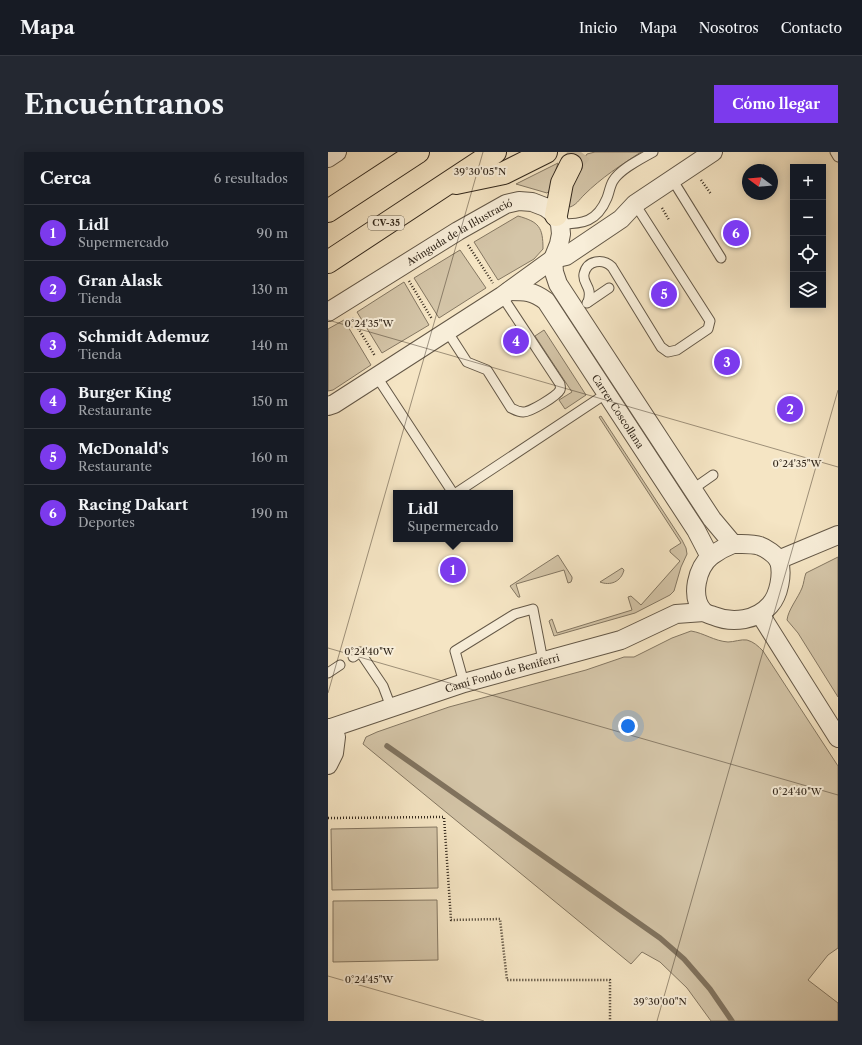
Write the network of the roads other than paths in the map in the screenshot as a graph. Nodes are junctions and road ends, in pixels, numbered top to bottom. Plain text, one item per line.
1 (338, 152) edge
2 (494, 152) edge
3 (546, 152) edge
4 (652, 152) edge
5 (713, 152) edge
6 (835, 152) edge
7 (411, 155) edge
8 (838, 157) edge
9 (328, 158) edge
10 (571, 165) tunnel mouth
11 (672, 179) junction
12 (445, 185) junction
13 (635, 204) junction
14 (328, 211) edge
15 (558, 220) junction
16 (721, 258) dead end
17 (553, 259) junction
18 (328, 262) edge
19 (609, 288) dead end
20 (502, 291) junction
21 (583, 307) junction
22 (328, 312) edge
23 (441, 328) junction
24 (377, 376) junction
25 (606, 393) junction
26 (328, 406) edge
27 (713, 475) dead end
28 (693, 489) junction
29 (453, 490) edge
30 (460, 490) edge
31 (838, 535) edge
32 (733, 544) junction
33 (710, 557) junction
34 (778, 560) junction
35 (695, 592) junction
36 (704, 612) junction
37 (676, 614) junction
38 (760, 614) junction
39 (352, 657) dead end
40 (543, 661) junction
41 (340, 665) dead end
42 (328, 673) edge
43 (464, 683) junction
44 (391, 707) junction
45 (328, 729) edge
46 (838, 738) edge
47 (328, 765) edge

1 - 9 street
2 - 12 highway, CV-35
3 - 12 highway
4 - 15 lane
5 - 11 street
6 - 8 lane
7 - 14 highway
10 - 15 highway
11 - 13 street
11 - 16 lane
12 - 18 highway, CV-35
13 - 17 street
13 - 21 lane
15 - 17 street
15 - 22 street, Avinguda de la Il·lustració
17 - 20 street
17 - 21 street, Carrer Coscollana
19 - 21 lane
20 - 23 street
20 - 23 lane
20 - 25 street, Carrer Coscollana
21 - 28 street, Carrer Coscollana
23 - 24 street
24 - 26 street
24 - 29 lane
25 - 30 lane
25 - 33 street, Carrer Coscollana
27 - 28 lane
28 - 32 street, Carrer Coscollana
31 - 34 street
32 - 33 street
32 - 34 street
33 - 35 street
34 - 38 street
35 - 36 street
35 - 37 street, Camí Fondo de Beniferri
36 - 37 street, Camí Fondo de Beniferri
36 - 38 street
37 - 40 street, Camí Fondo de Beniferri
38 - 46 street
39 - 44 lane
40 - 43 street, Camí Fondo de Beniferri
40 - 43 lane
41 - 42 lane
43 - 44 street, Camí Fondo de Beniferri
44 - 45 street, Camí Fondo de Beniferri
45 - 47 street

